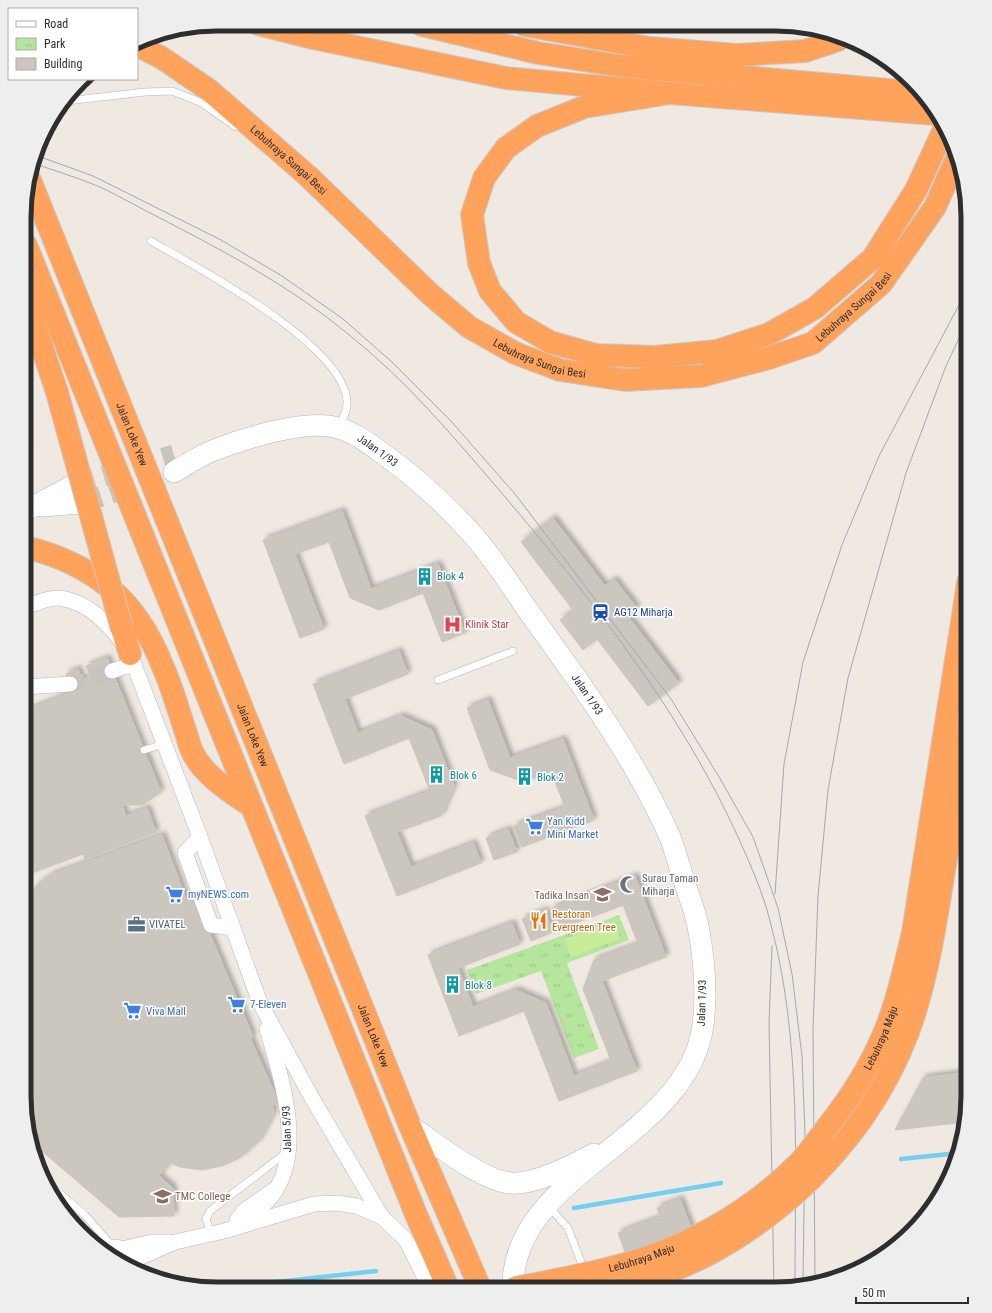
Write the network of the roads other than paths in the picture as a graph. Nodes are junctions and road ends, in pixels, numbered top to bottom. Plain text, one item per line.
1 (286, 31) edge
2 (446, 31) edge
3 (557, 31) edge
4 (835, 41) edge
5 (141, 47) edge
6 (914, 93) edge
7 (670, 94) junction
8 (839, 96) junction
9 (72, 100) edge
10 (929, 113) edge
11 (241, 130) dead end
12 (942, 134) edge
13 (254, 140) dead end
14 (954, 165) edge
15 (308, 176) junction
16 (34, 189) edge
17 (151, 241) dead end
18 (31, 257) edge
19 (31, 312) edge
20 (339, 428) junction
21 (174, 463) tunnel mouth
22 (77, 494) tunnel mouth
23 (31, 509) edge
24 (31, 548) edge
25 (31, 605) edge
26 (961, 628) edge
27 (513, 651) dead end
28 (131, 659) junction
29 (112, 671) tunnel mouth
30 (438, 680) dead end
31 (70, 684) tunnel mouth
32 (31, 687) edge
33 (164, 744) junction
34 (144, 750) dead end
35 (961, 769) edge
36 (251, 806) junction
37 (260, 1003) junction
38 (410, 1126) junction
39 (622, 1141) junction
40 (288, 1152) junction
41 (57, 1191) edge
42 (547, 1205) junction
43 (382, 1217) junction
44 (223, 1230) junction
45 (175, 1242) junction
46 (107, 1246) edge
47 (111, 1249) edge
48 (113, 1250) edge
49 (131, 1261) edge
50 (134, 1262) edge
51 (427, 1282) edge
52 (445, 1282) edge
53 (477, 1282) edge
54 (513, 1282) edge
55 (544, 1282) edge
56 (589, 1282) edge
57 (639, 1282) edge

1 - 7 highway
2 - 8 highway
3 - 4 highway
5 - 15 highway, Lebuhraya Sungai Besi
6 - 8 highway
7 - 8 highway
7 - 12 highway
8 - 10 highway
9 - 11 lane
13 - 15 lane
14 - 15 highway, Lebuhraya Sungai Besi
16 - 38 highway, Jalan Loke Yew
17 - 20 lane
18 - 36 highway
19 - 28 highway, bridge
20 - 21 street, Jalan 1/93
20 - 39 street, Jalan 1/93
22 - 23 street
24 - 36 highway
25 - 28 street
26 - 55 highway, Lebuhraya Maju, bridge
27 - 30 lane
28 - 29 street
28 - 33 street
31 - 32 street
33 - 34 lane
33 - 37 street
35 - 57 highway, Lebuhraya Maju, bridge
36 - 52 highway
37 - 40 street, Jalan 5/93
37 - 43 street
38 - 39 street, Jalan 1/93
38 - 53 highway, Jalan Loke Yew
39 - 42 street, Jalan 1/93
40 - 44 street, Jalan 5/93
40 - 44 lane
41 - 46 lane
42 - 54 street, Jalan 1/93
42 - 56 lane
43 - 44 street, Jalan 5/93
43 - 51 street, Jalan 5/93
44 - 45 street, Jalan 5/93
45 - 47 street, Jalan 5/93
45 - 50 street, Jalan 5/93
48 - 49 street

